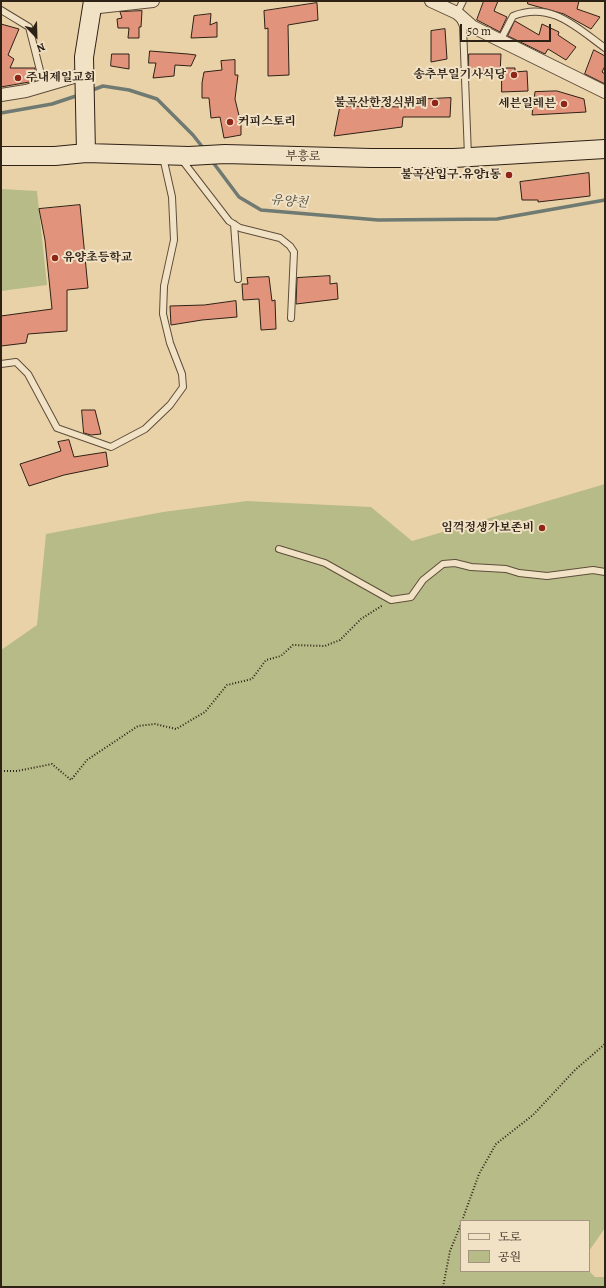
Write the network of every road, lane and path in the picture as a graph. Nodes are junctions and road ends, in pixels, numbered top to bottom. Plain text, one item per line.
1 (153, 1) edge
2 (430, 1) edge
3 (463, 1) edge
4 (92, 5) edge
5 (1, 10) edge
6 (457, 13) junction
7 (501, 40) junction
8 (605, 48) edge
9 (84, 78) junction
10 (44, 86) junction
11 (605, 92) edge
12 (1, 95) edge
13 (605, 149) edge
14 (86, 153) junction
15 (177, 155) junction
16 (1, 156) edge
17 (468, 158) junction
18 (234, 224) junction
19 (238, 279) dead end
20 (291, 318) dead end
21 (1, 364) edge
22 (279, 548) dead end
23 (605, 572) edge
24 (390, 600) junction
25 (1, 771) edge
26 (605, 1044) edge
27 (463, 1220) edge
28 (460, 1227) edge
29 (443, 1287) edge

1 - 4 street
2 - 6 street
3 - 6 lane
4 - 9 main road
5 - 10 lane
6 - 7 street
6 - 17 lane
7 - 8 lane
7 - 11 street
9 - 10 street
9 - 14 main road
10 - 12 street
13 - 17 main road, 부흥로
14 - 15 main road, 부흥로
14 - 16 main road, 부흥로
15 - 17 main road, 부흥로
15 - 18 lane
15 - 21 lane
18 - 19 lane
18 - 20 lane
22 - 24 lane
23 - 24 lane
24 - 25 path
26 - 27 path
28 - 29 path

